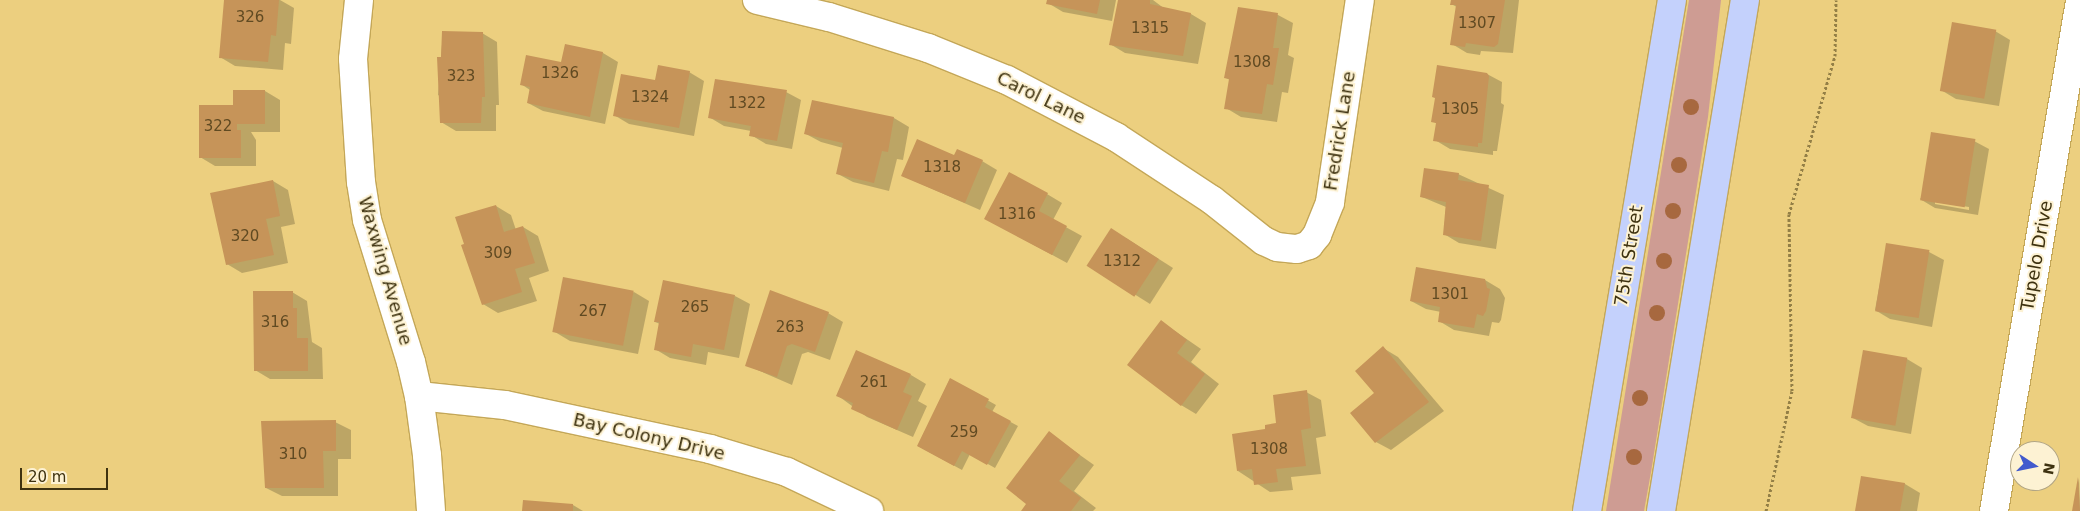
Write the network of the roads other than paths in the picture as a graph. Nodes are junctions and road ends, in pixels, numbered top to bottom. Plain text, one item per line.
1 (359, 0) edge
2 (757, 0) edge
3 (1360, 0) edge
4 (1672, 0) edge
5 (1745, 0) edge
6 (2080, 1) edge
7 (1297, 249) joint
8 (419, 396) junction
9 (431, 511) edge
10 (869, 511) edge
11 (1587, 511) edge
12 (1661, 511) edge
13 (1994, 511) edge

1 - 8 street, Waxwing Avenue
2 - 7 street, Carol Lane
3 - 7 street, Fredrick Lane
4 - 11 main road, 75th Street
5 - 12 main road
6 - 13 street, Tupelo Drive
8 - 9 street, Waxwing Avenue
8 - 10 street, Bay Colony Drive

